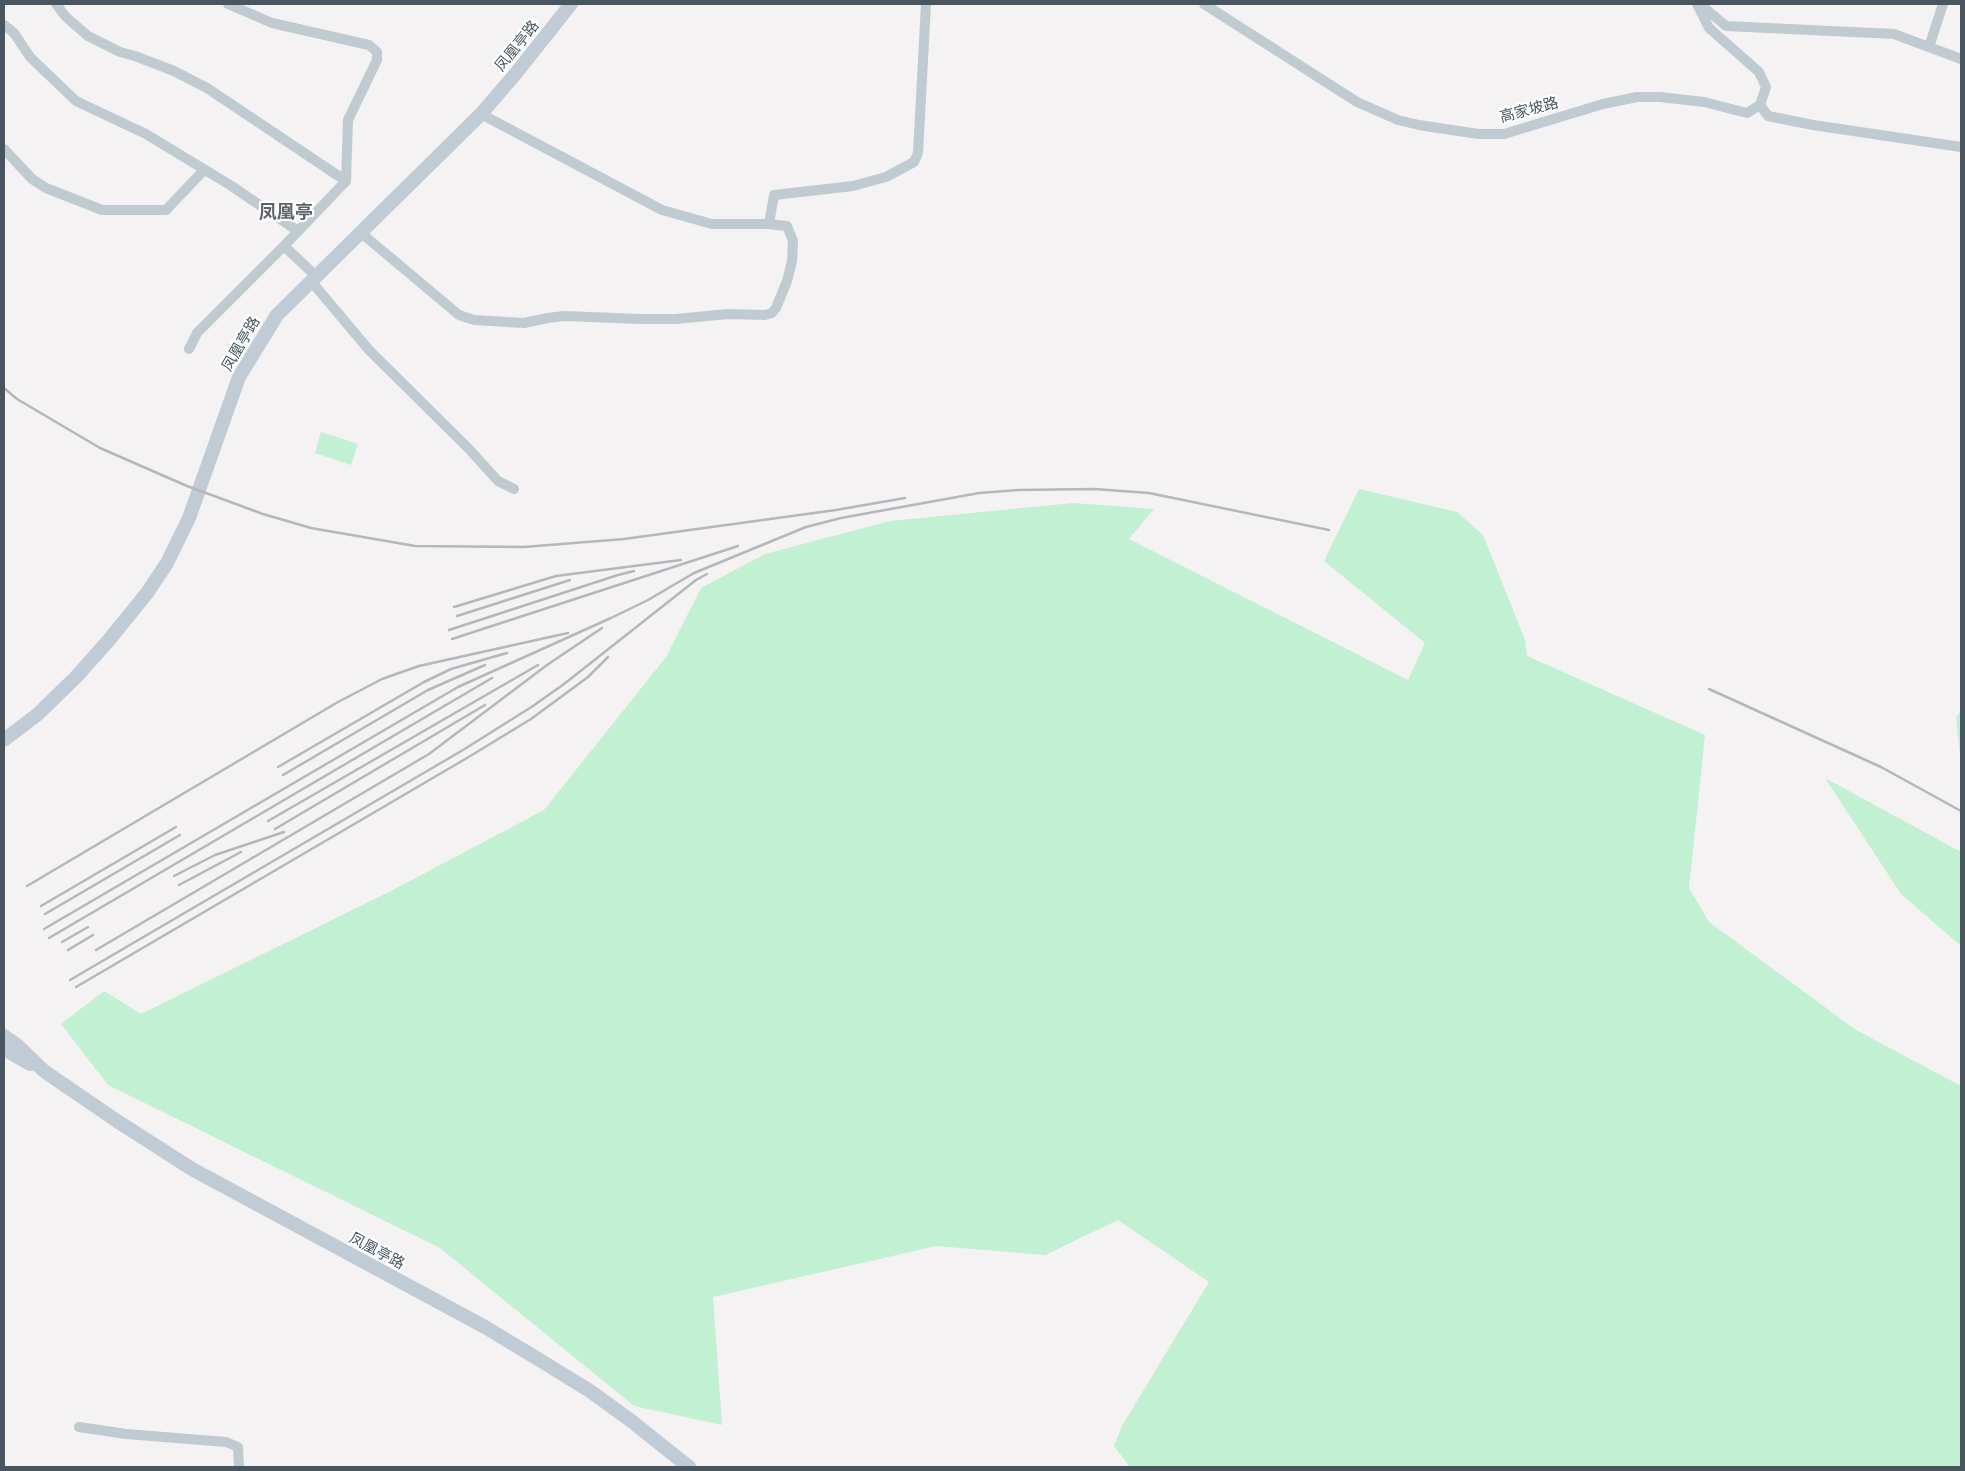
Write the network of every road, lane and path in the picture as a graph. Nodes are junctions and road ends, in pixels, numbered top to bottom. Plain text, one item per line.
1 (56, 4) edge
2 (228, 4) edge
3 (571, 4) edge
4 (926, 4) edge
5 (1204, 4) edge
6 (1698, 4) edge
7 (1943, 4) edge
8 (4, 25) edge
9 (1929, 47) junction
10 (1961, 59) edge
11 (1760, 105) junction
12 (481, 114) junction
13 (1961, 148) edge
14 (4, 149) edge
15 (204, 170) junction
16 (346, 182) junction
17 (769, 224) junction
18 (298, 231) junction
19 (360, 232) junction
20 (284, 246) junction
21 (313, 278) junction
22 (189, 349) dead end
23 (514, 489) dead end
24 (4, 740) edge
25 (4, 1036) edge
26 (4, 1049) edge
27 (44, 1071) junction
28 (79, 1427) dead end
29 (239, 1467) edge
30 (689, 1467) edge

1 - 16 street
2 - 16 street
3 - 12 street, 凤凰亭路
4 - 17 street
5 - 11 street, 高家坡路
6 - 9 street
6 - 11 street
7 - 9 street
8 - 15 street
9 - 10 street
11 - 13 street
12 - 17 street
12 - 19 street, 凤凰亭路
14 - 15 street
15 - 18 street
16 - 18 street
17 - 19 street
18 - 20 street
19 - 21 street, 凤凰亭路
20 - 21 street
20 - 22 street
21 - 23 street
21 - 24 street, 凤凰亭路
25 - 27 street, 凤凰亭路
26 - 27 street, 凤凰亭路
27 - 30 street, 凤凰亭路
28 - 29 street

